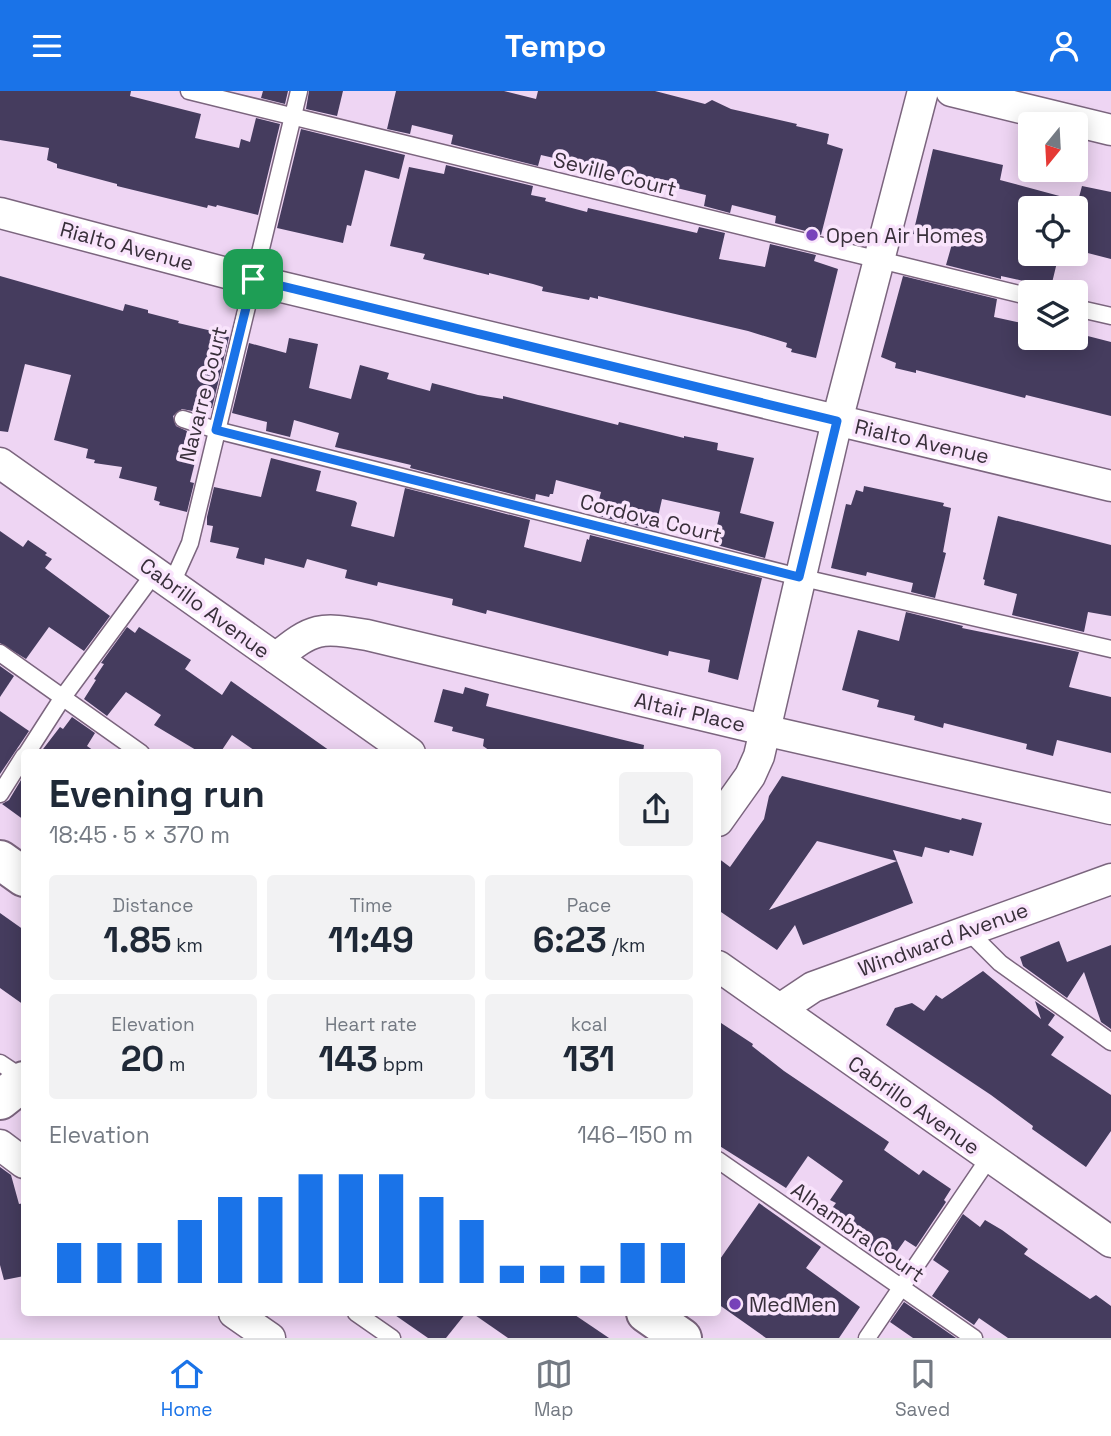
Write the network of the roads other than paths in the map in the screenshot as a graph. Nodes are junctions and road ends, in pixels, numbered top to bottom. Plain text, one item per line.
1 (189, 91) edge
2 (299, 91) edge
3 (923, 91) edge
4 (951, 91) edge
5 (293, 116) junction
6 (1111, 130) edge
7 (0, 213) edge
8 (878, 260) junction
9 (253, 279) junction
10 (1018, 294) edge
11 (1088, 311) edge
12 (1111, 316) edge
13 (183, 419) dead end
14 (837, 421) junction
15 (216, 430) junction
16 (0, 463) edge
17 (1111, 486) edge
18 (164, 577) junction
19 (799, 577) junction
20 (1111, 649) edge
21 (0, 653) edge
22 (276, 658) junction
23 (64, 697) junction
24 (764, 730) junction
25 (30, 749) edge
26 (136, 749) edge
27 (404, 749) edge
28 (21, 762) edge
29 (0, 794) edge
30 (1111, 809) edge
31 (721, 817) edge
32 (0, 860) edge
33 (21, 875) edge
34 (1111, 879) edge
35 (967, 930) junction
36 (721, 969) edge
37 (780, 1009) junction
38 (1111, 1042) edge
39 (0, 1063) edge
40 (21, 1078) edge
41 (21, 1082) edge
42 (0, 1100) edge
43 (0, 1145) edge
44 (989, 1159) junction
45 (21, 1161) edge
46 (721, 1162) edge
47 (1111, 1242) edge
48 (901, 1288) junction
49 (238, 1316) edge
50 (360, 1316) edge
51 (650, 1316) edge
52 (270, 1338) edge
53 (392, 1338) edge
54 (682, 1338) edge
55 (866, 1338) edge
56 (974, 1338) edge

1 - 5 lane, Seville Court
2 - 5 lane, Navarre Court
3 - 8 street
4 - 6 street
5 - 8 lane, Seville Court
5 - 9 lane, Navarre Court
7 - 9 street, Rialto Avenue
8 - 10 lane, Seville Court
8 - 14 street
9 - 14 street, Rialto Avenue
9 - 15 lane, Navarre Court
11 - 12 lane
13 - 15 lane, Cordova Court
14 - 17 street, Rialto Avenue
14 - 19 street
15 - 18 lane, Navarre Court
15 - 19 lane, Cordova Court
16 - 18 street, Cabrillo Avenue
18 - 22 street, Cabrillo Avenue
18 - 23 lane, Navarre Court
19 - 20 lane, Cordova Court
19 - 24 street
21 - 23 lane
22 - 24 street, Altair Place
22 - 27 street, Cabrillo Avenue
23 - 25 lane, Navarre Court
23 - 26 lane
24 - 30 street, Altair Place
24 - 31 street
28 - 29 lane, Navarre Court
32 - 33 street
34 - 35 street, Windward Avenue
35 - 37 street, Windward Avenue
35 - 38 lane
36 - 37 street, Cabrillo Avenue
37 - 44 street, Cabrillo Avenue
39 - 40 lane
41 - 42 street
43 - 45 street
44 - 47 street, Cabrillo Avenue
44 - 48 lane
46 - 48 lane, Alhambra Court
48 - 55 lane
48 - 56 lane, Alhambra Court
49 - 52 street
50 - 53 lane
51 - 54 street

